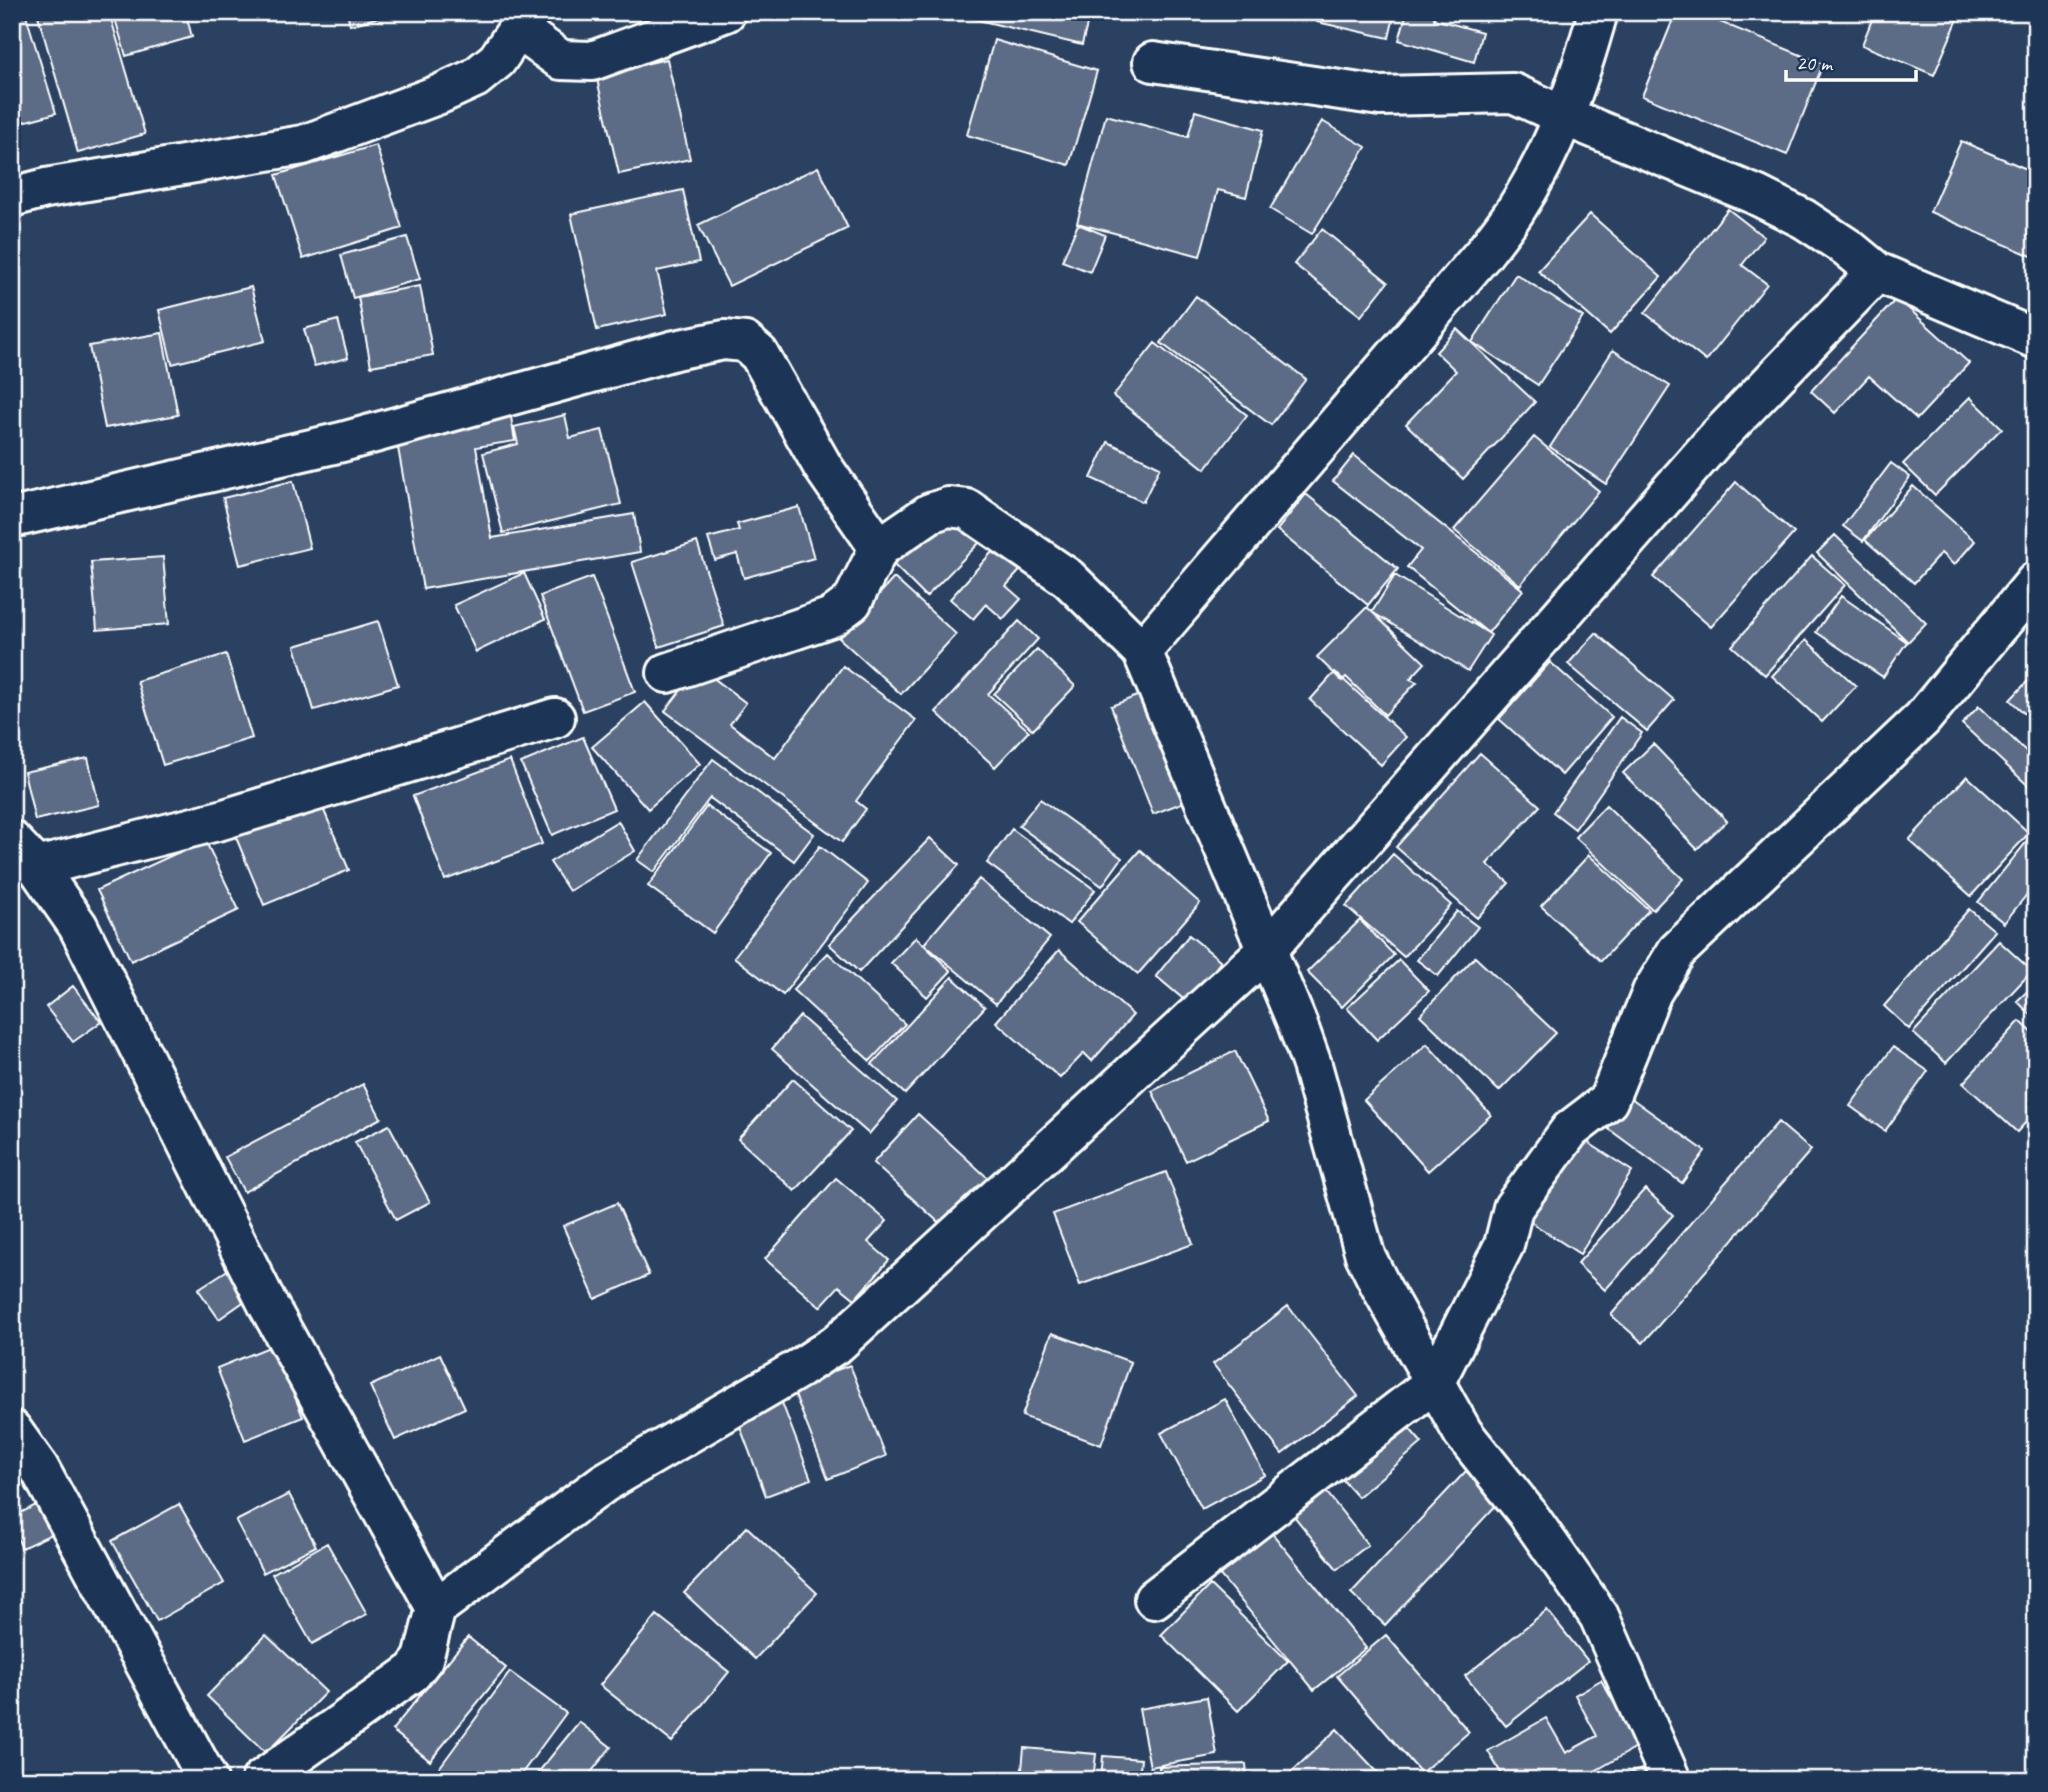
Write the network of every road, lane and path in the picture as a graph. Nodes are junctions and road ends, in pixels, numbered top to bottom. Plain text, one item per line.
1 (726, 12) edge
2 (1598, 12) edge
3 (521, 21) edge
4 (1153, 62) dead end
5 (1564, 116) junction
6 (12, 197) edge
7 (1877, 272) junction
8 (2036, 339) edge
9 (12, 518) edge
10 (879, 548) junction
11 (2036, 581) edge
12 (1142, 651) junction
13 (667, 673) dead end
14 (555, 718) dead end
15 (25, 854) edge
16 (1267, 950) junction
17 (1434, 1382) junction
18 (12, 1430) edge
19 (1154, 1599) dead end
20 (436, 1608) junction
21 (208, 1780) edge
22 (261, 1780) edge
23 (1671, 1780) edge

1 - 3 street
2 - 5 street
3 - 6 street
4 - 5 street
5 - 7 street
5 - 12 street
7 - 8 street
7 - 16 street
9 - 10 street
10 - 12 street
10 - 13 street
11 - 17 street
12 - 16 street
14 - 15 street
15 - 20 street
16 - 17 street
16 - 20 street
17 - 19 street
17 - 23 street
18 - 21 street
20 - 22 street

